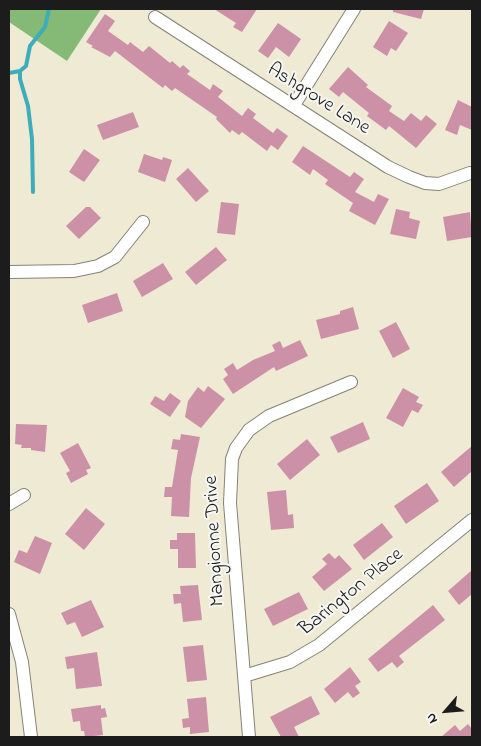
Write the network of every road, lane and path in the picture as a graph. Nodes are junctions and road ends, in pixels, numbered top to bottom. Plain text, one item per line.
1 (354, 9) edge
2 (155, 17) dead end
3 (294, 105) junction
4 (470, 173) dead end
5 (143, 222) dead end
6 (9, 272) edge
7 (351, 382) dead end
8 (24, 495) dead end
9 (9, 504) edge
10 (472, 520) edge
11 (9, 614) edge
12 (244, 676) junction
13 (31, 737) edge
14 (249, 737) edge

1 - 3 street
2 - 3 street, Ashgrove Lane
3 - 4 street, Ashgrove Lane
5 - 6 street
7 - 12 street, Mangionne Drive
8 - 9 street
10 - 12 street, Barington Place
11 - 13 street
12 - 14 street, Mangionne Drive

